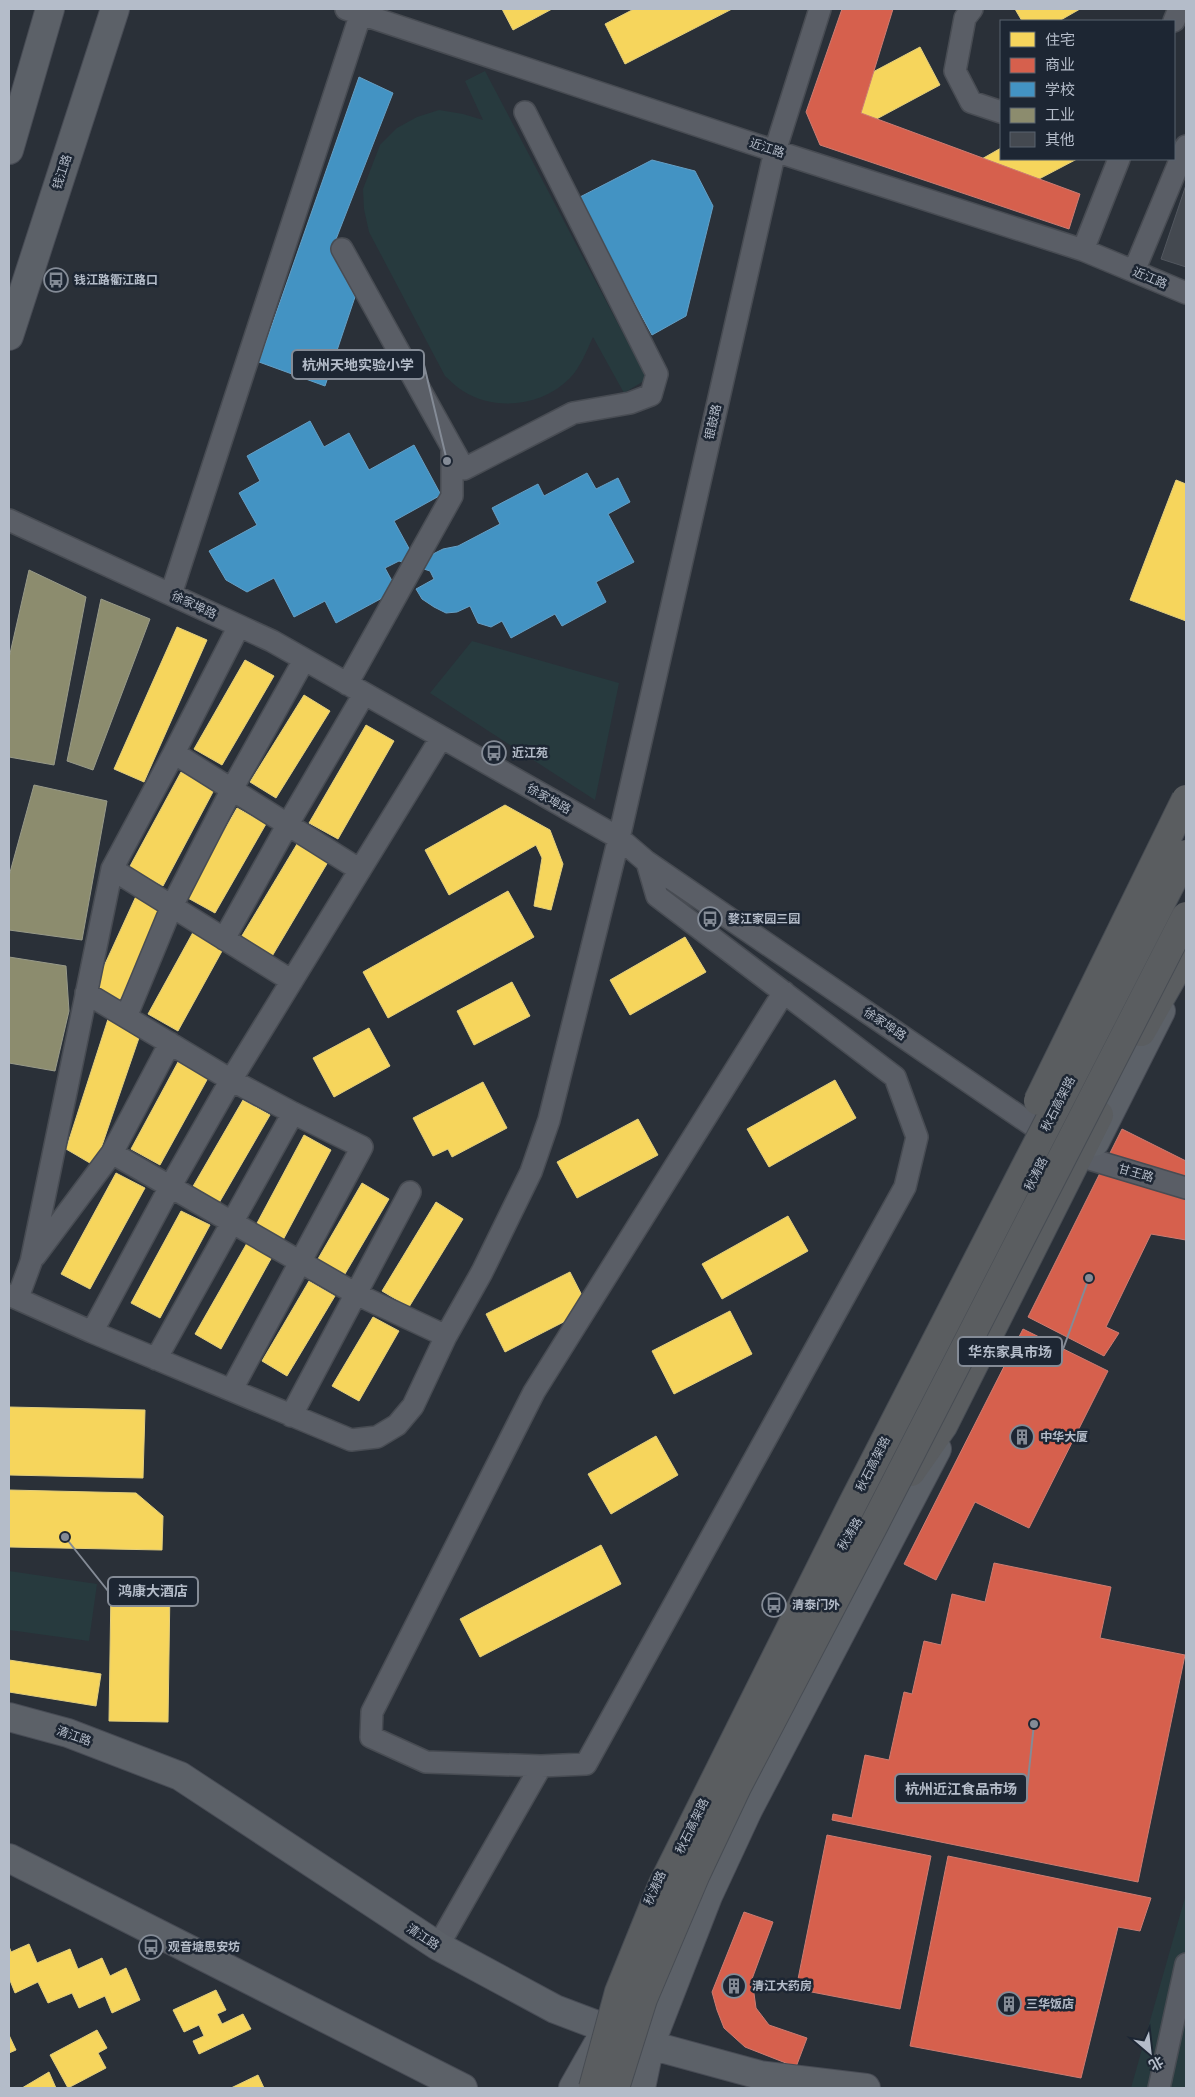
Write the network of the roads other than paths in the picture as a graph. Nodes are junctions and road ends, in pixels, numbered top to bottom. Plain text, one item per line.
1 (50, 9) edge
2 (115, 9) edge
3 (820, 9) edge
4 (972, 9) edge
5 (365, 12) edge
6 (525, 112) dead end
7 (1000, 112) edge
8 (1186, 146) edge
9 (9, 150) edge
10 (775, 151) junction
11 (1119, 160) edge
12 (342, 249) dead end
13 (1083, 250) junction
14 (1134, 271) junction
15 (1186, 294) edge
16 (9, 336) edge
17 (452, 448) junction
18 (9, 520) edge
19 (171, 594) junction
20 (238, 626) junction
21 (304, 660) junction
22 (355, 689) junction
23 (441, 738) junction
24 (174, 752) junction
25 (232, 789) junction
26 (1186, 799) edge
27 (288, 824) junction
28 (619, 838) junction
29 (1186, 854) edge
30 (648, 862) junction
31 (112, 869) junction
32 (360, 870) junction
33 (1186, 872) edge
34 (172, 906) junction
35 (1186, 916) edge
36 (224, 939) junction
37 (1186, 953) edge
38 (1186, 959) edge
39 (1186, 980) edge
40 (292, 981) junction
41 (784, 992) junction
42 (86, 993) junction
43 (126, 1016) junction
44 (1153, 1026) junction
45 (170, 1043) junction
46 (231, 1080) junction
47 (293, 1113) junction
48 (1054, 1140) junction
49 (112, 1152) junction
50 (1086, 1158) junction
51 (170, 1187) junction
52 (1186, 1188) edge
53 (410, 1192) dead end
54 (231, 1222) junction
55 (31, 1262) junction
56 (299, 1263) junction
57 (356, 1294) junction
58 (13, 1296) edge
59 (92, 1332) junction
60 (446, 1336) junction
61 (156, 1359) junction
62 (232, 1389) junction
63 (291, 1416) junction
64 (874, 1525) junction
65 (781, 1648) junction
66 (9, 1717) edge
67 (541, 1766) junction
68 (9, 1858) edge
69 (438, 1946) junction
70 (1186, 1964) edge
71 (608, 2027) junction
72 (650, 2045) junction
73 (463, 2088) edge
74 (573, 2088) edge
75 (593, 2088) edge
76 (615, 2088) edge
77 (641, 2088) edge
78 (866, 2088) edge
79 (1159, 2088) edge

1 - 9 main road
2 - 16 main road, 钱江路
3 - 10 street, 银鼓路
4 - 7 street
5 - 10 street, 近江路
5 - 19 street
6 - 17 street
8 - 14 street
10 - 13 street, 近江路
10 - 28 street, 银鼓路
11 - 13 street
12 - 17 street
13 - 14 street, 近江路
14 - 15 street, 近江路
17 - 22 street
18 - 19 street, 徐家埠路
19 - 20 street, 徐家埠路
20 - 21 street, 徐家埠路
20 - 24 street
21 - 22 street, 徐家埠路
21 - 25 street
22 - 23 street, 徐家埠路
22 - 27 street
23 - 28 street, 徐家埠路
23 - 32 street
24 - 25 street
24 - 31 street
25 - 27 street
25 - 34 street
26 - 65 highway, bridge
27 - 32 street
27 - 36 street
28 - 30 street, 徐家埠路
28 - 60 street, 银鼓路
29 - 65 highway, 秋石高架路, bridge
30 - 41 street
30 - 48 street, 徐家埠路
31 - 34 street
31 - 42 street
32 - 40 street
33 - 48 main road, 秋涛路
34 - 36 street
34 - 43 street
35 - 64 highway, 秋石高架路, bridge
36 - 40 street
37 - 64 highway, bridge
38 - 44 main road
39 - 44 main road
40 - 46 street
41 - 67 street
41 - 67 street
42 - 43 street
42 - 55 street
43 - 45 street
44 - 50 main road
45 - 46 street
45 - 49 street
46 - 47 street
46 - 51 street
47 - 54 street
47 - 56 street
48 - 71 main road, 秋涛路
49 - 51 street
49 - 55 street
50 - 52 street, 甘王路
50 - 72 main road
51 - 54 street
51 - 59 street
53 - 57 street
54 - 56 street
54 - 61 street
55 - 58 street
56 - 57 street
56 - 62 street
57 - 60 street
57 - 63 street
58 - 59 street, 银鼓路
59 - 61 street, 银鼓路
60 - 63 street, 银鼓路
61 - 62 street, 银鼓路
62 - 63 street, 银鼓路
64 - 76 highway, 秋石高架路, bridge
65 - 75 highway, 秋石高架路, bridge
66 - 69 main road, 清江路
67 - 69 street
68 - 73 main road
69 - 71 main road, 清江路
70 - 79 street
71 - 72 main road, 清江路
71 - 74 main road, 秋涛路
72 - 77 main road
72 - 78 main road, 清江路

